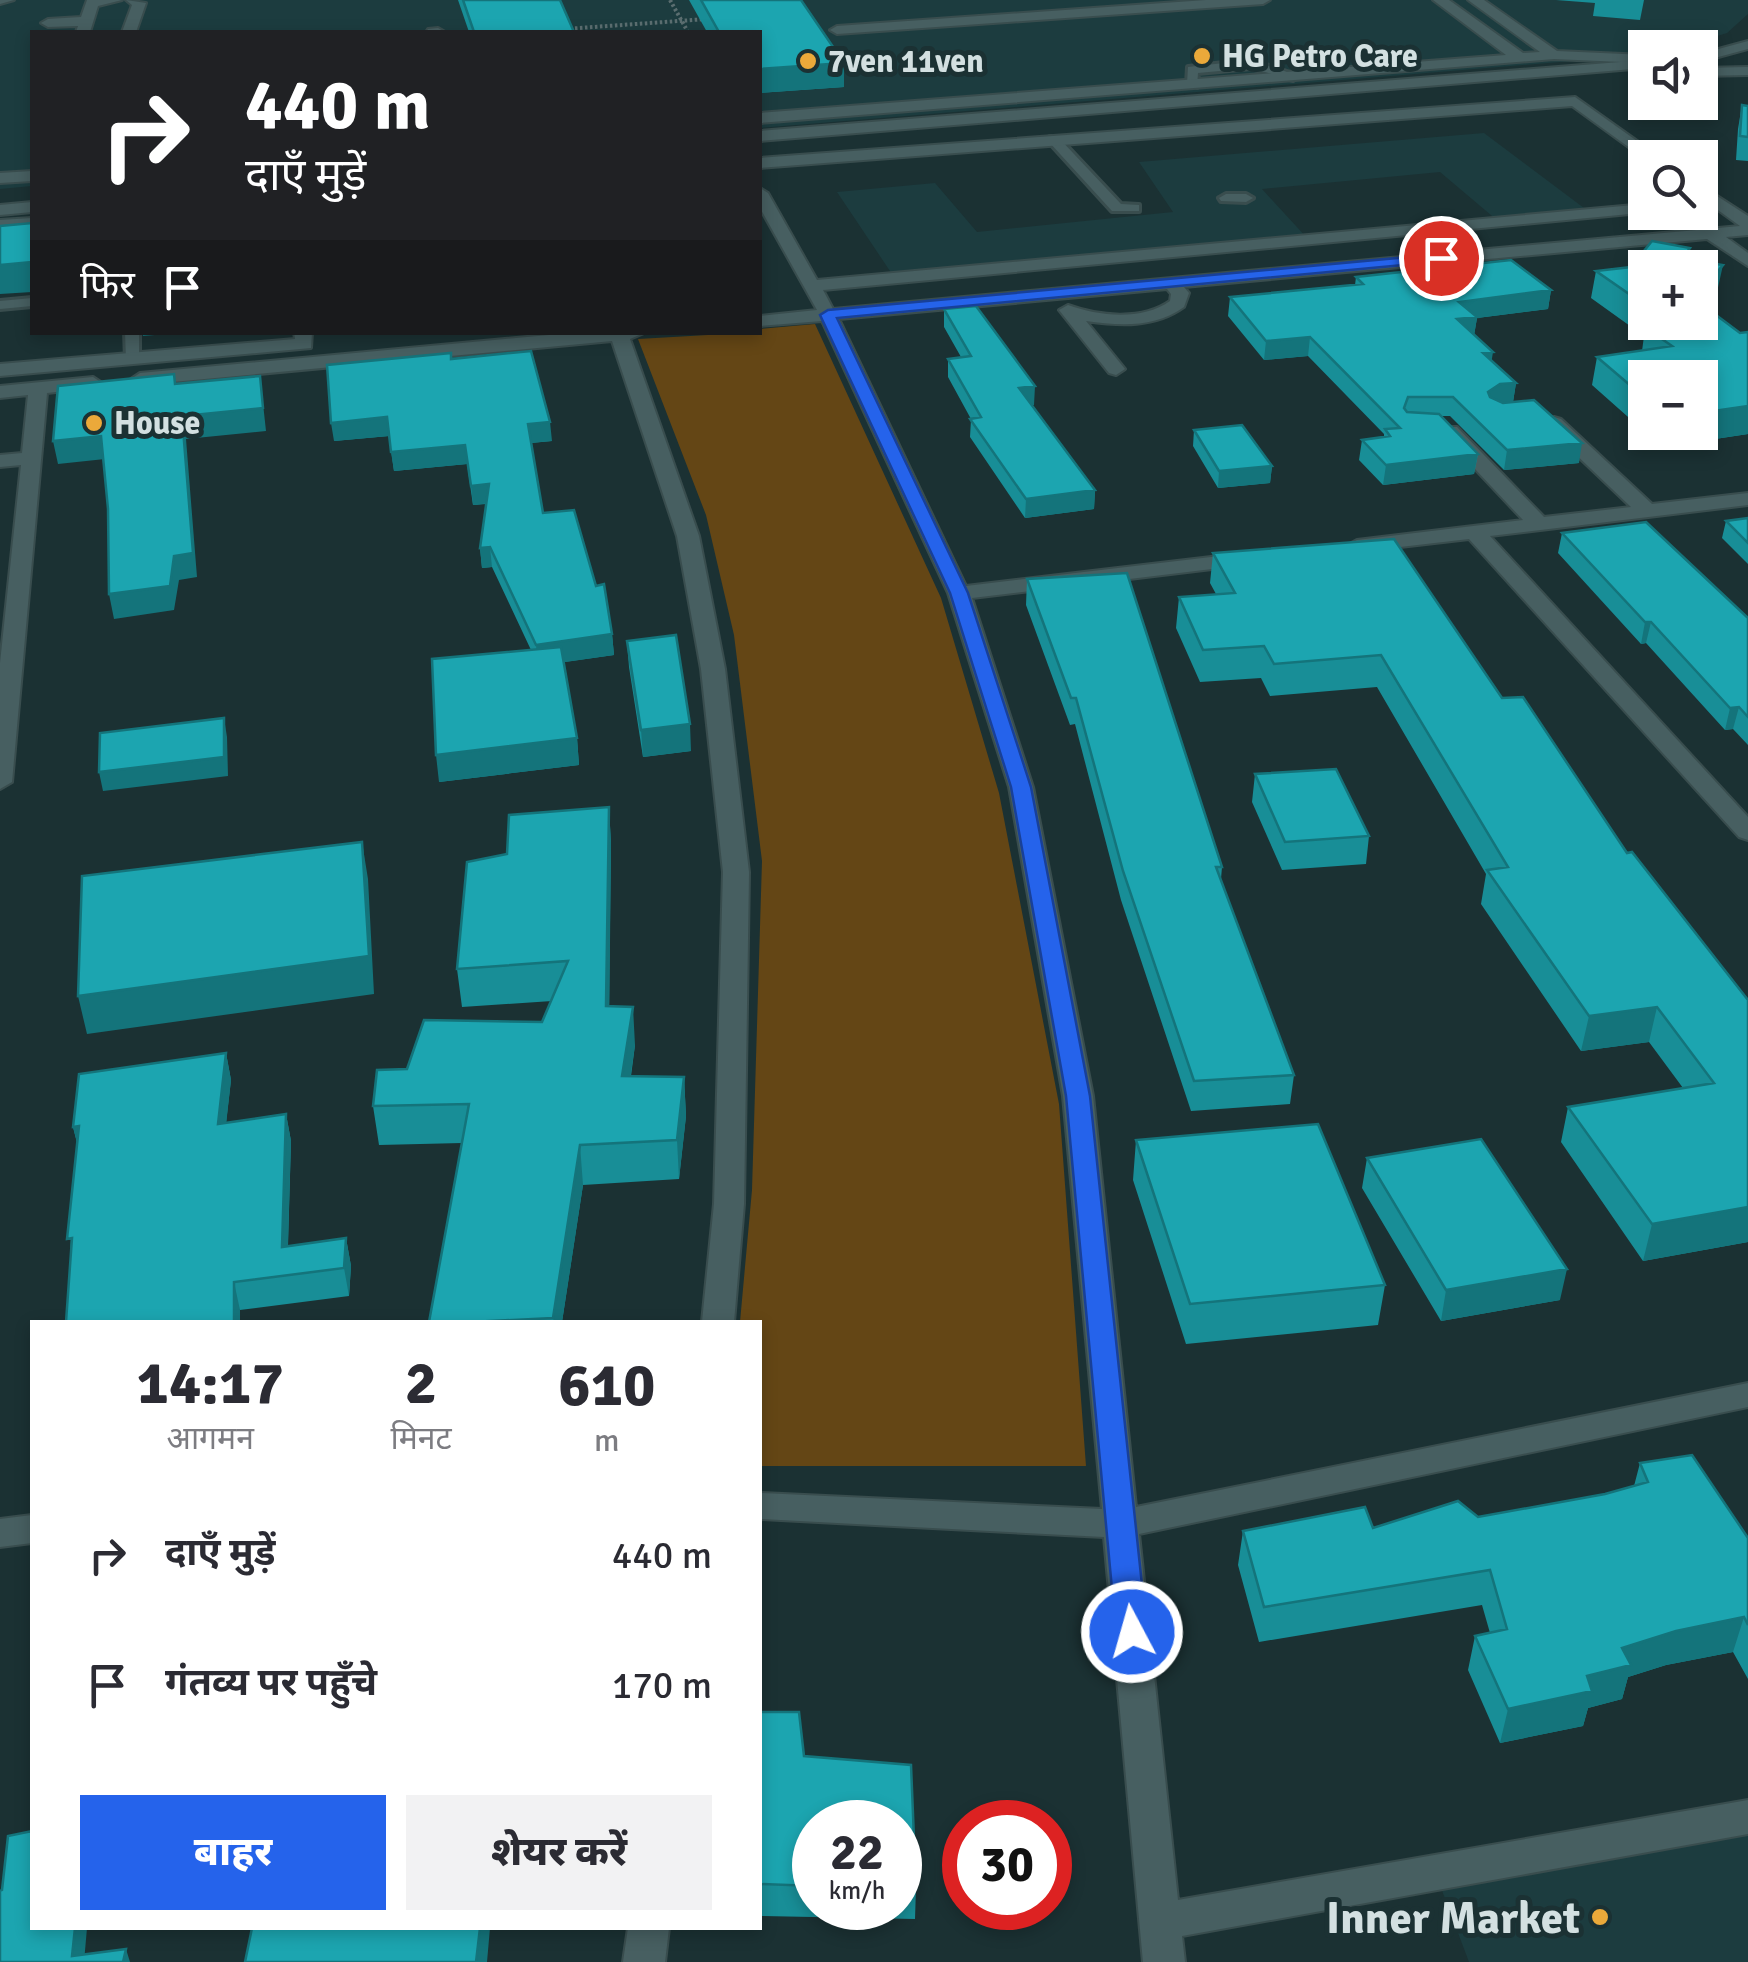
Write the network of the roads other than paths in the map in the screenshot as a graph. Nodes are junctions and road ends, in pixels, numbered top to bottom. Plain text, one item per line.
1 (115, 0) edge
2 (133, 0) edge
3 (1251, 0) edge
4 (1263, 0) edge
5 (1440, 0) edge
6 (1475, 0) edge
7 (48, 22) edge
8 (85, 27) edge
9 (130, 30) edge
10 (837, 30) dead end
11 (1748, 45) edge
12 (1718, 53) edge
13 (1554, 56) junction
14 (1520, 58) junction
15 (1628, 61) edge
16 (1628, 63) edge
17 (1748, 71) edge
18 (1718, 72) edge
19 (1628, 78) edge
20 (1496, 90) junction
21 (1514, 105) junction
22 (762, 118) edge
23 (762, 136) edge
24 (1054, 140) junction
25 (1629, 140) edge
26 (762, 148) edge
27 (762, 163) edge
28 (30, 176) edge
29 (0, 178) edge
30 (30, 195) edge
31 (0, 198) edge
32 (762, 198) edge
33 (30, 207) edge
34 (1130, 207) dead end
35 (1718, 209) edge
36 (0, 210) edge
37 (1628, 211) edge
38 (30, 222) edge
39 (0, 225) edge
40 (1748, 227) edge
41 (1710, 233) junction
42 (1748, 261) edge
43 (1171, 283) junction
44 (812, 286) junction
45 (1054, 294) junction
46 (30, 302) edge
47 (0, 305) edge
48 (1070, 312) junction
49 (828, 315) junction
50 (762, 321) edge
51 (132, 335) edge
52 (304, 335) edge
53 (607, 335) edge
54 (629, 335) edge
55 (134, 359) junction
56 (1116, 369) dead end
57 (0, 370) edge
58 (38, 388) junction
59 (0, 392) edge
60 (1540, 409) edge
61 (1431, 422) edge
62 (31, 458) junction
63 (0, 461) edge
64 (1748, 500) edge
65 (1647, 511) junction
66 (1539, 524) junction
67 (1474, 532) junction
68 (11, 546) edge
69 (1336, 548) edge
70 (1276, 555) edge
71 (959, 593) junction
72 (0, 782) edge
73 (1748, 832) edge
74 (718, 1320) edge
75 (1748, 1395) edge
76 (762, 1506) edge
77 (1120, 1524) junction
78 (30, 1529) edge
79 (0, 1533) edge
80 (1748, 1817) edge
81 (1160, 1922) junction
82 (649, 1930) edge
83 (644, 1962) edge
84 (1164, 1962) edge

1 - 8 street
2 - 9 street
3 - 4 street
3 - 10 street
5 - 14 street
6 - 13 street
7 - 8 street
11 - 12 street
13 - 14 street
13 - 15 street
14 - 22 street
16 - 23 street
17 - 18 street
19 - 20 street
20 - 21 street
20 - 26 street
21 - 24 street
21 - 25 street
24 - 27 street
24 - 34 lane
28 - 29 street
30 - 31 street
32 - 44 street
33 - 36 street
35 - 40 street
37 - 44 street
38 - 39 street
40 - 41 street
41 - 42 street
41 - 43 street
43 - 45 street
43 - 48 street
44 - 49 street
45 - 48 street
45 - 49 street
46 - 47 lane
48 - 56 street
49 - 50 street
49 - 71 street
51 - 55 lane
52 - 55 street
53 - 58 street
54 - 74 street
55 - 57 street
58 - 59 street
58 - 62 street
60 - 65 street
61 - 66 street
62 - 63 street
62 - 68 street
64 - 65 street
65 - 66 street
66 - 67 street
67 - 69 street
67 - 73 street
68 - 72 street
70 - 71 street
71 - 77 street
75 - 77 street
76 - 77 street
77 - 81 street
78 - 79 street
80 - 81 street
81 - 84 street
82 - 83 street

